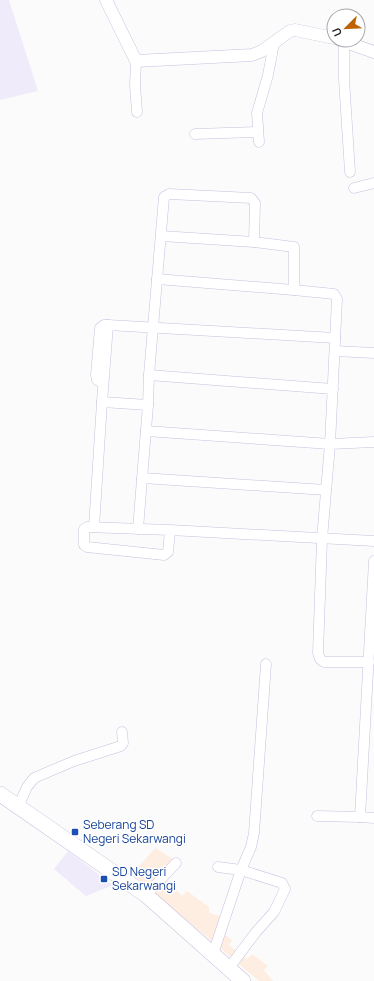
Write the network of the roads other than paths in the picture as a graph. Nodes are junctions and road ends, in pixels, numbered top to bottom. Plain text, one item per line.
1 (106, 0) edge
2 (326, 37) edge
3 (274, 43) junction
4 (340, 48) edge
5 (362, 48) edge
6 (374, 52) edge
7 (136, 61) junction
8 (137, 112) dead end
9 (195, 134) dead end
10 (350, 172) dead end
11 (374, 183) edge
12 (354, 188) dead end
13 (161, 236) junction
14 (254, 242) junction
15 (157, 280) junction
16 (294, 290) junction
17 (153, 327) junction
18 (335, 338) junction
19 (335, 351) junction
20 (374, 353) edge
21 (148, 375) junction
22 (333, 389) junction
23 (102, 402) junction
24 (148, 405) junction
25 (146, 431) junction
26 (374, 442) edge
27 (330, 444) junction
28 (142, 478) junction
29 (326, 490) junction
30 (94, 527) junction
31 (138, 529) junction
32 (170, 530) junction
33 (322, 538) junction
34 (374, 541) edge
35 (374, 561) edge
36 (369, 662) junction
37 (266, 664) dead end
38 (122, 732) dead end
39 (1, 796) edge
40 (18, 806) junction
41 (317, 816) dead end
42 (360, 817) junction
43 (374, 818) edge
44 (176, 862) dead end
45 (218, 867) dead end
46 (241, 870) junction
47 (146, 895) junction
48 (213, 954) junction
49 (229, 968) junction
50 (243, 981) edge

1 - 7 street
2 - 3 street
3 - 7 street
3 - 9 street
4 - 10 street
5 - 6 street
7 - 8 street
11 - 12 street
13 - 14 street
13 - 14 street
13 - 15 street
14 - 16 street
15 - 16 street
15 - 17 street
16 - 18 street
17 - 18 street
17 - 21 street
17 - 23 street
18 - 19 street
19 - 20 street
19 - 22 street
21 - 22 street
21 - 24 street
22 - 27 street
23 - 24 street
23 - 30 street
24 - 25 street
25 - 27 street
25 - 28 street
26 - 27 street
27 - 29 street
28 - 29 street
28 - 31 street
29 - 33 street
30 - 31 street
30 - 32 street
31 - 32 street
32 - 33 street
33 - 34 street
33 - 36 street
35 - 36 street
36 - 42 street
37 - 46 street
38 - 40 street
39 - 40 main road
40 - 47 main road
41 - 42 street
42 - 43 street
44 - 47 street
45 - 46 street
46 - 48 street
46 - 49 street
47 - 48 main road
48 - 49 main road
49 - 50 main road

